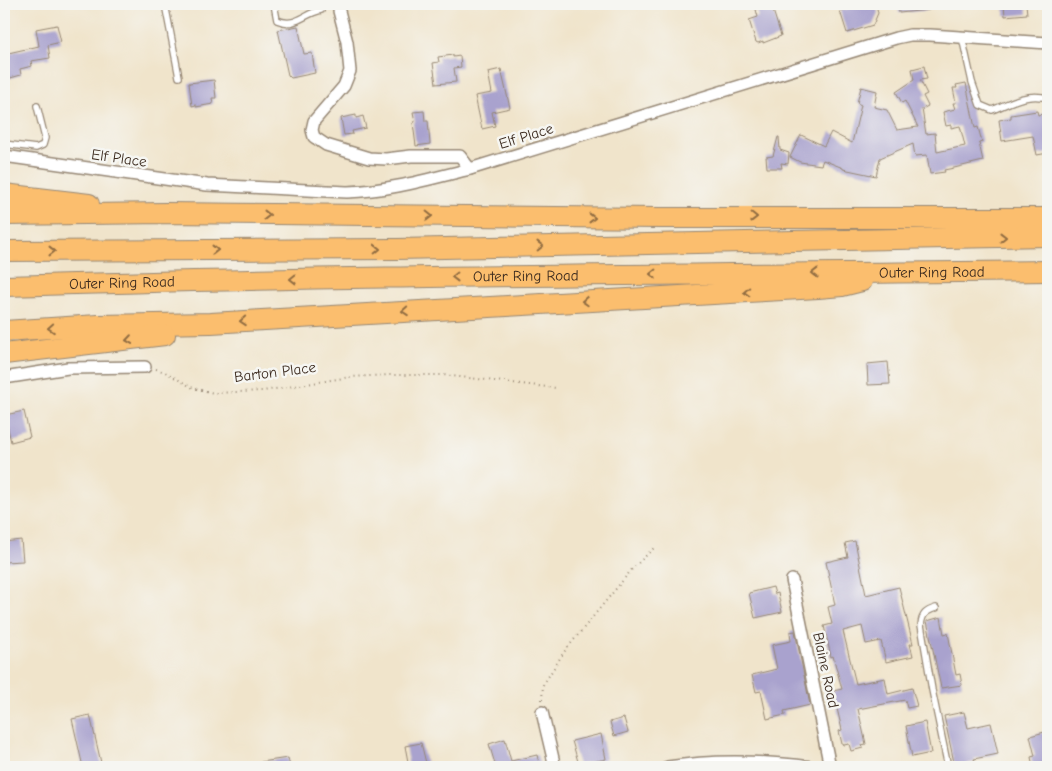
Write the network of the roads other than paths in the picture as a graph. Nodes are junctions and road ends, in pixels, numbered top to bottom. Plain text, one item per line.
1 (165, 4) edge
2 (274, 4) edge
3 (321, 10) dead end
4 (339, 11) dead end
5 (962, 37) junction
6 (1048, 43) edge
7 (179, 77) dead end
8 (1042, 97) dead end
9 (37, 106) dead end
10 (4, 144) edge
11 (20, 152) junction
12 (4, 156) edge
13 (470, 169) junction
14 (4, 188) edge
15 (4, 194) edge
16 (50, 199) junction
17 (166, 214) junction
18 (4, 215) edge
19 (1048, 218) edge
20 (1048, 236) edge
21 (4, 251) edge
22 (1048, 271) edge
23 (899, 272) junction
24 (4, 286) edge
25 (211, 324) junction
26 (4, 332) edge
27 (4, 354) edge
28 (144, 367) road end
29 (4, 378) edge
30 (792, 580) dead end
31 (936, 608) dead end
32 (542, 712) road end
33 (555, 767) edge
34 (668, 767) edge
35 (811, 767) edge
36 (830, 767) edge
37 (948, 767) edge

1 - 7 lane
2 - 3 lane
4 - 13 street
5 - 6 street, Elf Place
5 - 8 lane
5 - 13 street, Elf Place
9 - 11 lane
10 - 11 lane
11 - 12 street, Elf Place
11 - 13 street, Elf Place
14 - 16 highway
15 - 16 highway
16 - 17 highway
17 - 18 highway
17 -> 19 highway
21 -> 20 highway, Outer Ring Road
22 - 23 highway, Outer Ring Road
23 -> 24 highway, Outer Ring Road
23 -> 25 highway
25 -> 26 highway
25 -> 27 highway
28 - 29 street
30 - 36 street, Blaine Road
31 - 37 lane
32 - 33 street
34 - 35 street

